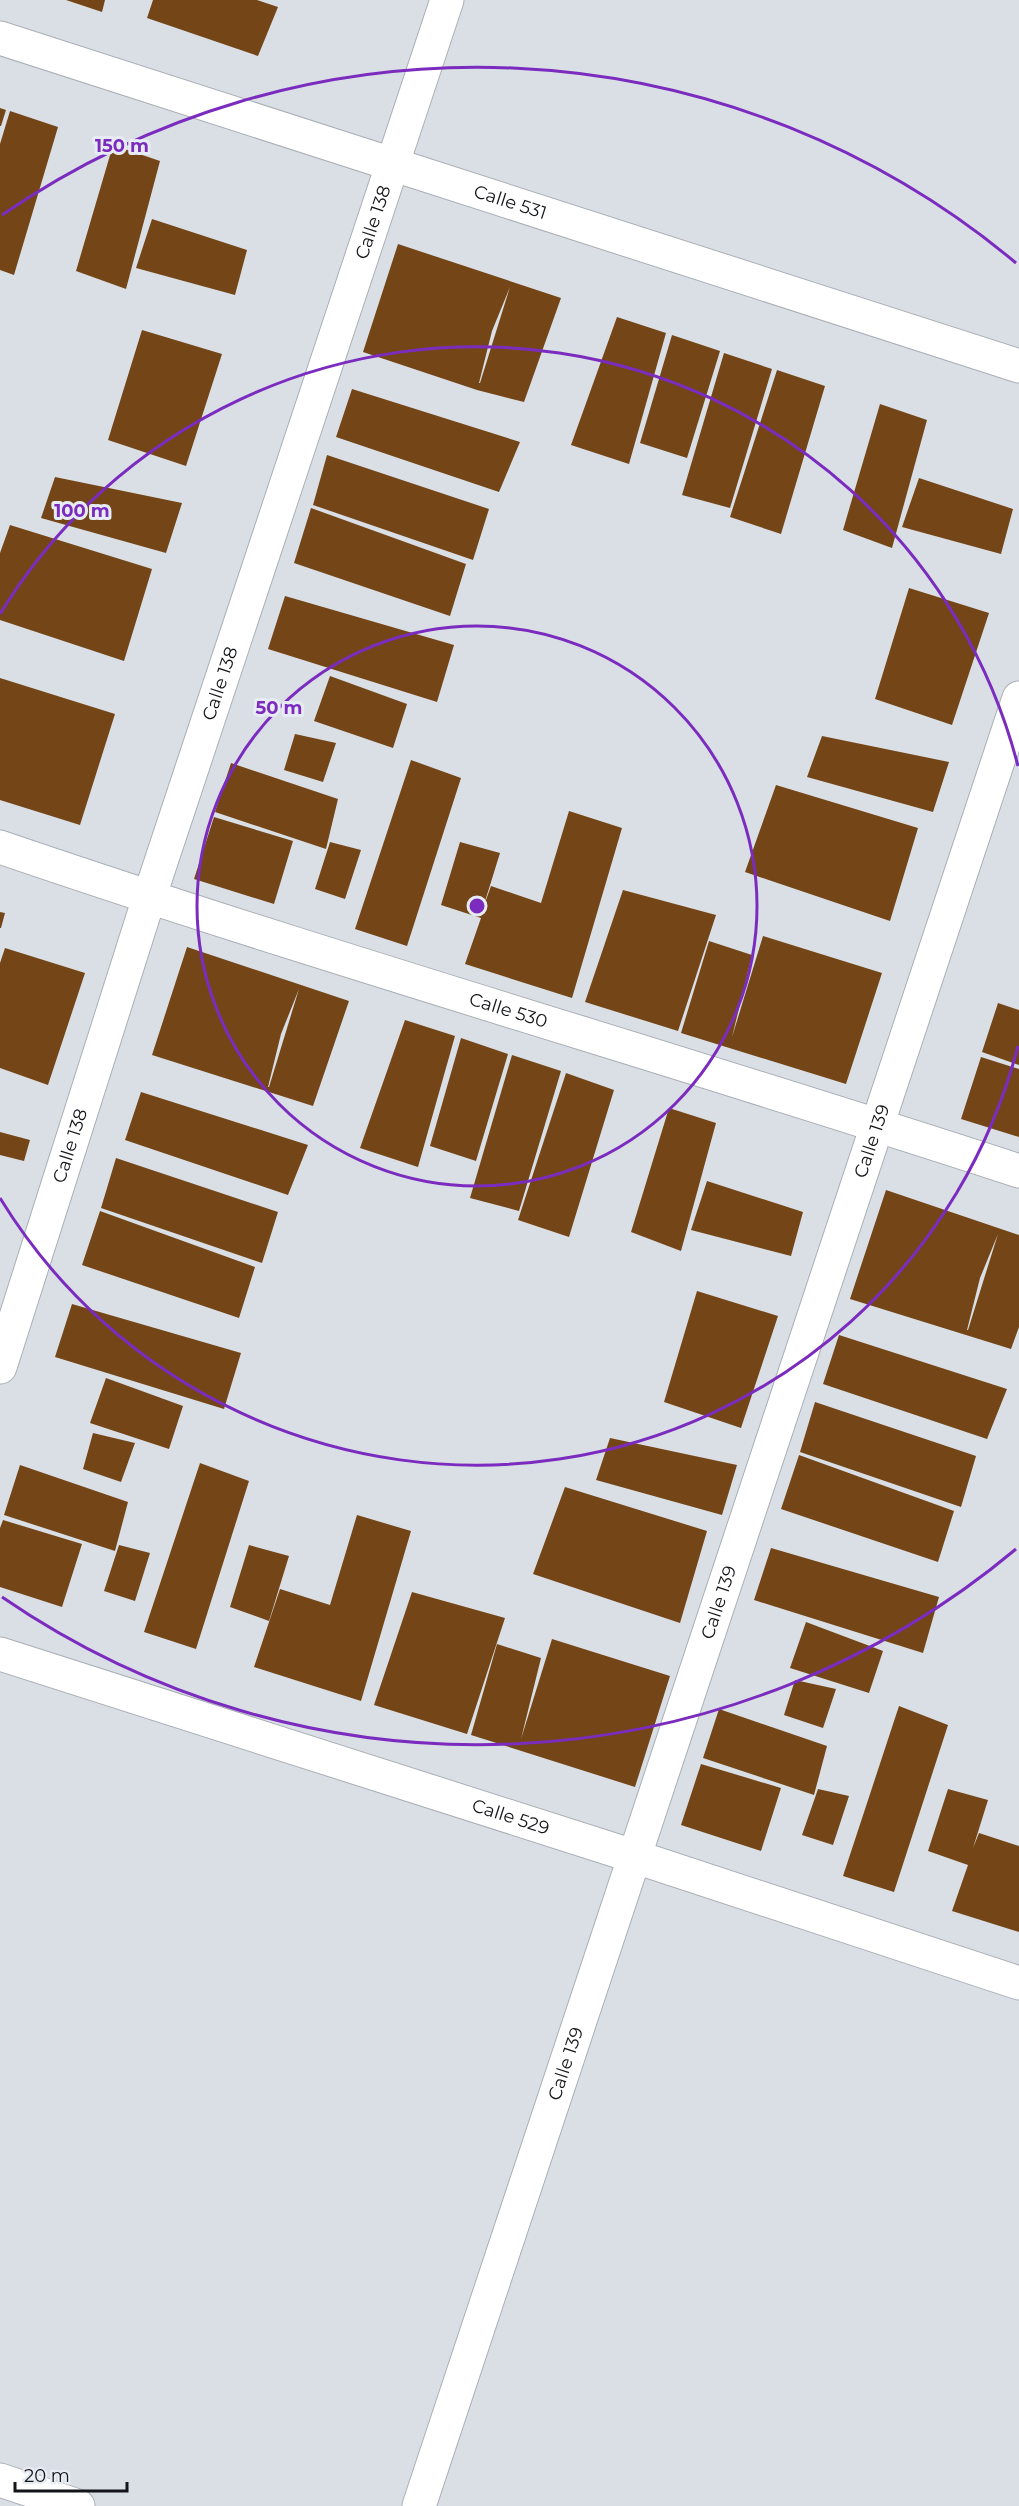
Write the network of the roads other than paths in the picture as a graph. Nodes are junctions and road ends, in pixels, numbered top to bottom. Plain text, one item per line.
1 (447, 0) edge
2 (0, 38) edge
3 (392, 163) junction
4 (1019, 366) edge
5 (1019, 698) edge
6 (0, 847) edge
7 (149, 898) junction
8 (878, 1125) junction
9 (1019, 1171) edge
10 (0, 1367) edge
11 (0, 1654) edge
12 (636, 1857) junction
13 (1019, 1983) edge
14 (0, 2480) edge
15 (78, 2506) edge
16 (419, 2506) edge

1 - 3 street, Calle 138
2 - 3 street, Calle 531
3 - 4 street, Calle 531
3 - 7 street, Calle 138
5 - 8 street, Calle 139
6 - 7 street, Calle 530
7 - 8 street, Calle 530
7 - 10 street, Calle 138
8 - 9 street, Calle 530
8 - 12 street, Calle 139
11 - 12 street, Calle 529
12 - 13 street, Calle 529
12 - 16 street, Calle 139
14 - 15 street

